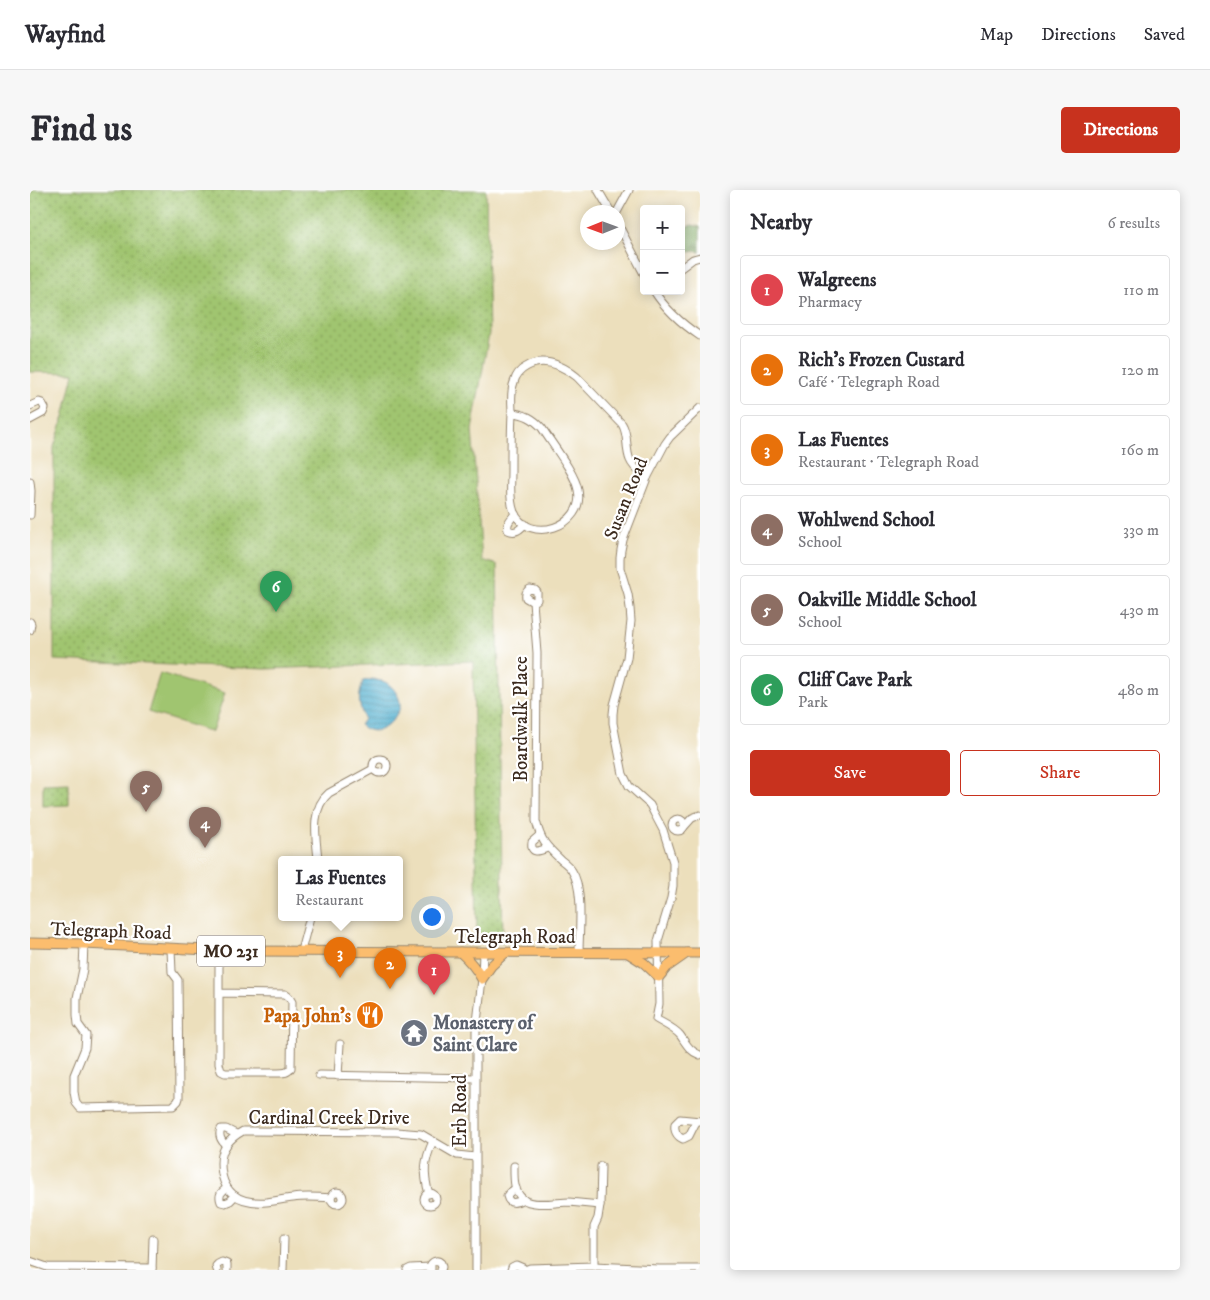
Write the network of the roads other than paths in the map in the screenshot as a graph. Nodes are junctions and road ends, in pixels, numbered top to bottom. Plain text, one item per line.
1 (598, 190) edge
2 (629, 190) edge
3 (607, 205) edge
4 (621, 205) edge
5 (625, 237) edge
6 (700, 257) edge
7 (685, 265) edge
8 (640, 266) edge
9 (657, 295) edge
10 (700, 336) edge
11 (30, 406) edge
12 (699, 411) edge
13 (512, 414) junction
14 (30, 420) edge
15 (647, 478) junction
16 (30, 482) edge
17 (515, 514) junction
18 (30, 515) edge
19 (525, 524) junction
20 (533, 602) dead end
21 (30, 622) edge
22 (30, 630) edge
23 (373, 769) dead end
24 (700, 815) edge
25 (692, 818) junction
26 (679, 819) junction
27 (672, 826) junction
28 (682, 828) junction
29 (663, 830) junction
30 (540, 835) junction
31 (548, 848) junction
32 (318, 856) edge
33 (309, 921) edge
34 (30, 943) edge
35 (84, 944) junction
36 (171, 949) junction
37 (219, 951) junction
38 (301, 951) junction
39 (460, 952) junction
40 (483, 952) junction
41 (505, 952) junction
42 (580, 953) junction
43 (628, 953) junction
44 (659, 953) junction
45 (687, 953) junction
46 (700, 953) edge
47 (659, 977) junction
48 (482, 979) junction
49 (219, 993) junction
50 (340, 1044) dead end
51 (700, 1054) edge
52 (318, 1076) dead end
53 (338, 1076) junction
54 (475, 1078) junction
55 (236, 1134) junction
56 (433, 1142) junction
57 (226, 1146) junction
58 (475, 1157) junction
59 (514, 1166) dead end
60 (601, 1166) dead end
61 (227, 1188) junction
62 (516, 1188) junction
63 (429, 1194) dead end
64 (235, 1196) junction
65 (331, 1198) dead end
66 (523, 1199) junction
67 (600, 1204) junction
68 (284, 1238) dead end
69 (152, 1239) dead end
70 (30, 1262) edge
71 (594, 1266) junction
72 (431, 1268) edge
73 (84, 1269) edge
74 (152, 1269) edge
75 (700, 1269) edge
76 (217, 1270) edge
77 (227, 1270) edge
78 (283, 1270) edge
79 (408, 1270) edge
80 (441, 1270) edge
81 (476, 1270) edge
82 (510, 1270) edge
83 (525, 1270) edge

1 - 3 street
2 - 4 street
5 - 8 street
6 - 7 street
9 - 10 street
11 - 14 street
12 - 15 street, Susan Road
13 - 15 street
13 - 17 street
13 - 19 street
15 - 29 street, Susan Road
16 - 18 street
17 - 19 street
17 - 19 street
20 - 30 street, Boardwalk Place
21 - 22 street
23 - 32 street
24 - 25 street
25 - 26 street
25 - 28 street
26 - 27 street
26 - 28 street
27 - 28 street
27 - 29 street
29 - 44 street, Susan Road
30 - 31 street, Boardwalk Place
30 - 31 street, Boardwalk Place
31 - 42 street, Boardwalk Place
33 - 38 street
34 - 35 main road, Telegraph Road / MO 231
35 - 36 main road, Telegraph Road / MO 231
35 - 36 street
36 - 37 main road, Telegraph Road / MO 231
37 - 38 main road, Telegraph Road / MO 231
37 - 49 street
38 - 39 main road, Telegraph Road / MO 231
39 - 40 main road, Telegraph Road / MO 231
39 - 48 main road
40 - 41 main road, Telegraph Road / MO 231
40 - 48 street, Erb Road
41 - 42 main road, Telegraph Road / MO 231
41 - 48 main road
42 - 43 main road, Telegraph Road / MO 231
43 - 44 main road, Telegraph Road / MO 231
43 - 47 main road
44 - 45 main road, Telegraph Road / MO 231
44 - 47 street, Susan Road
45 - 46 main road, Telegraph Road / MO 231
45 - 47 main road
47 - 51 street, Susan Road
48 - 54 street, Erb Road
49 - 49 street
50 - 53 street
52 - 53 street
53 - 54 street
54 - 58 street, Erb Road
55 - 56 street, Cardinal Creek Drive
55 - 57 street, Cardinal Creek Drive
55 - 57 street, Cardinal Creek Drive
56 - 58 street, Cardinal Creek Drive
56 - 63 street
57 - 61 street, Cardinal Creek Drive
58 - 81 street, Erb Road
59 - 62 street
60 - 67 street
61 - 64 street
61 - 64 street, Cardinal Creek Drive
62 - 66 street
62 - 66 street
64 - 65 street, Cardinal Creek Drive
66 - 67 street
67 - 71 street
68 - 78 street
69 - 74 street
70 - 73 street
71 - 75 street
71 - 83 street
72 - 79 street
72 - 80 street
73 - 74 street
76 - 77 street
82 - 83 street

